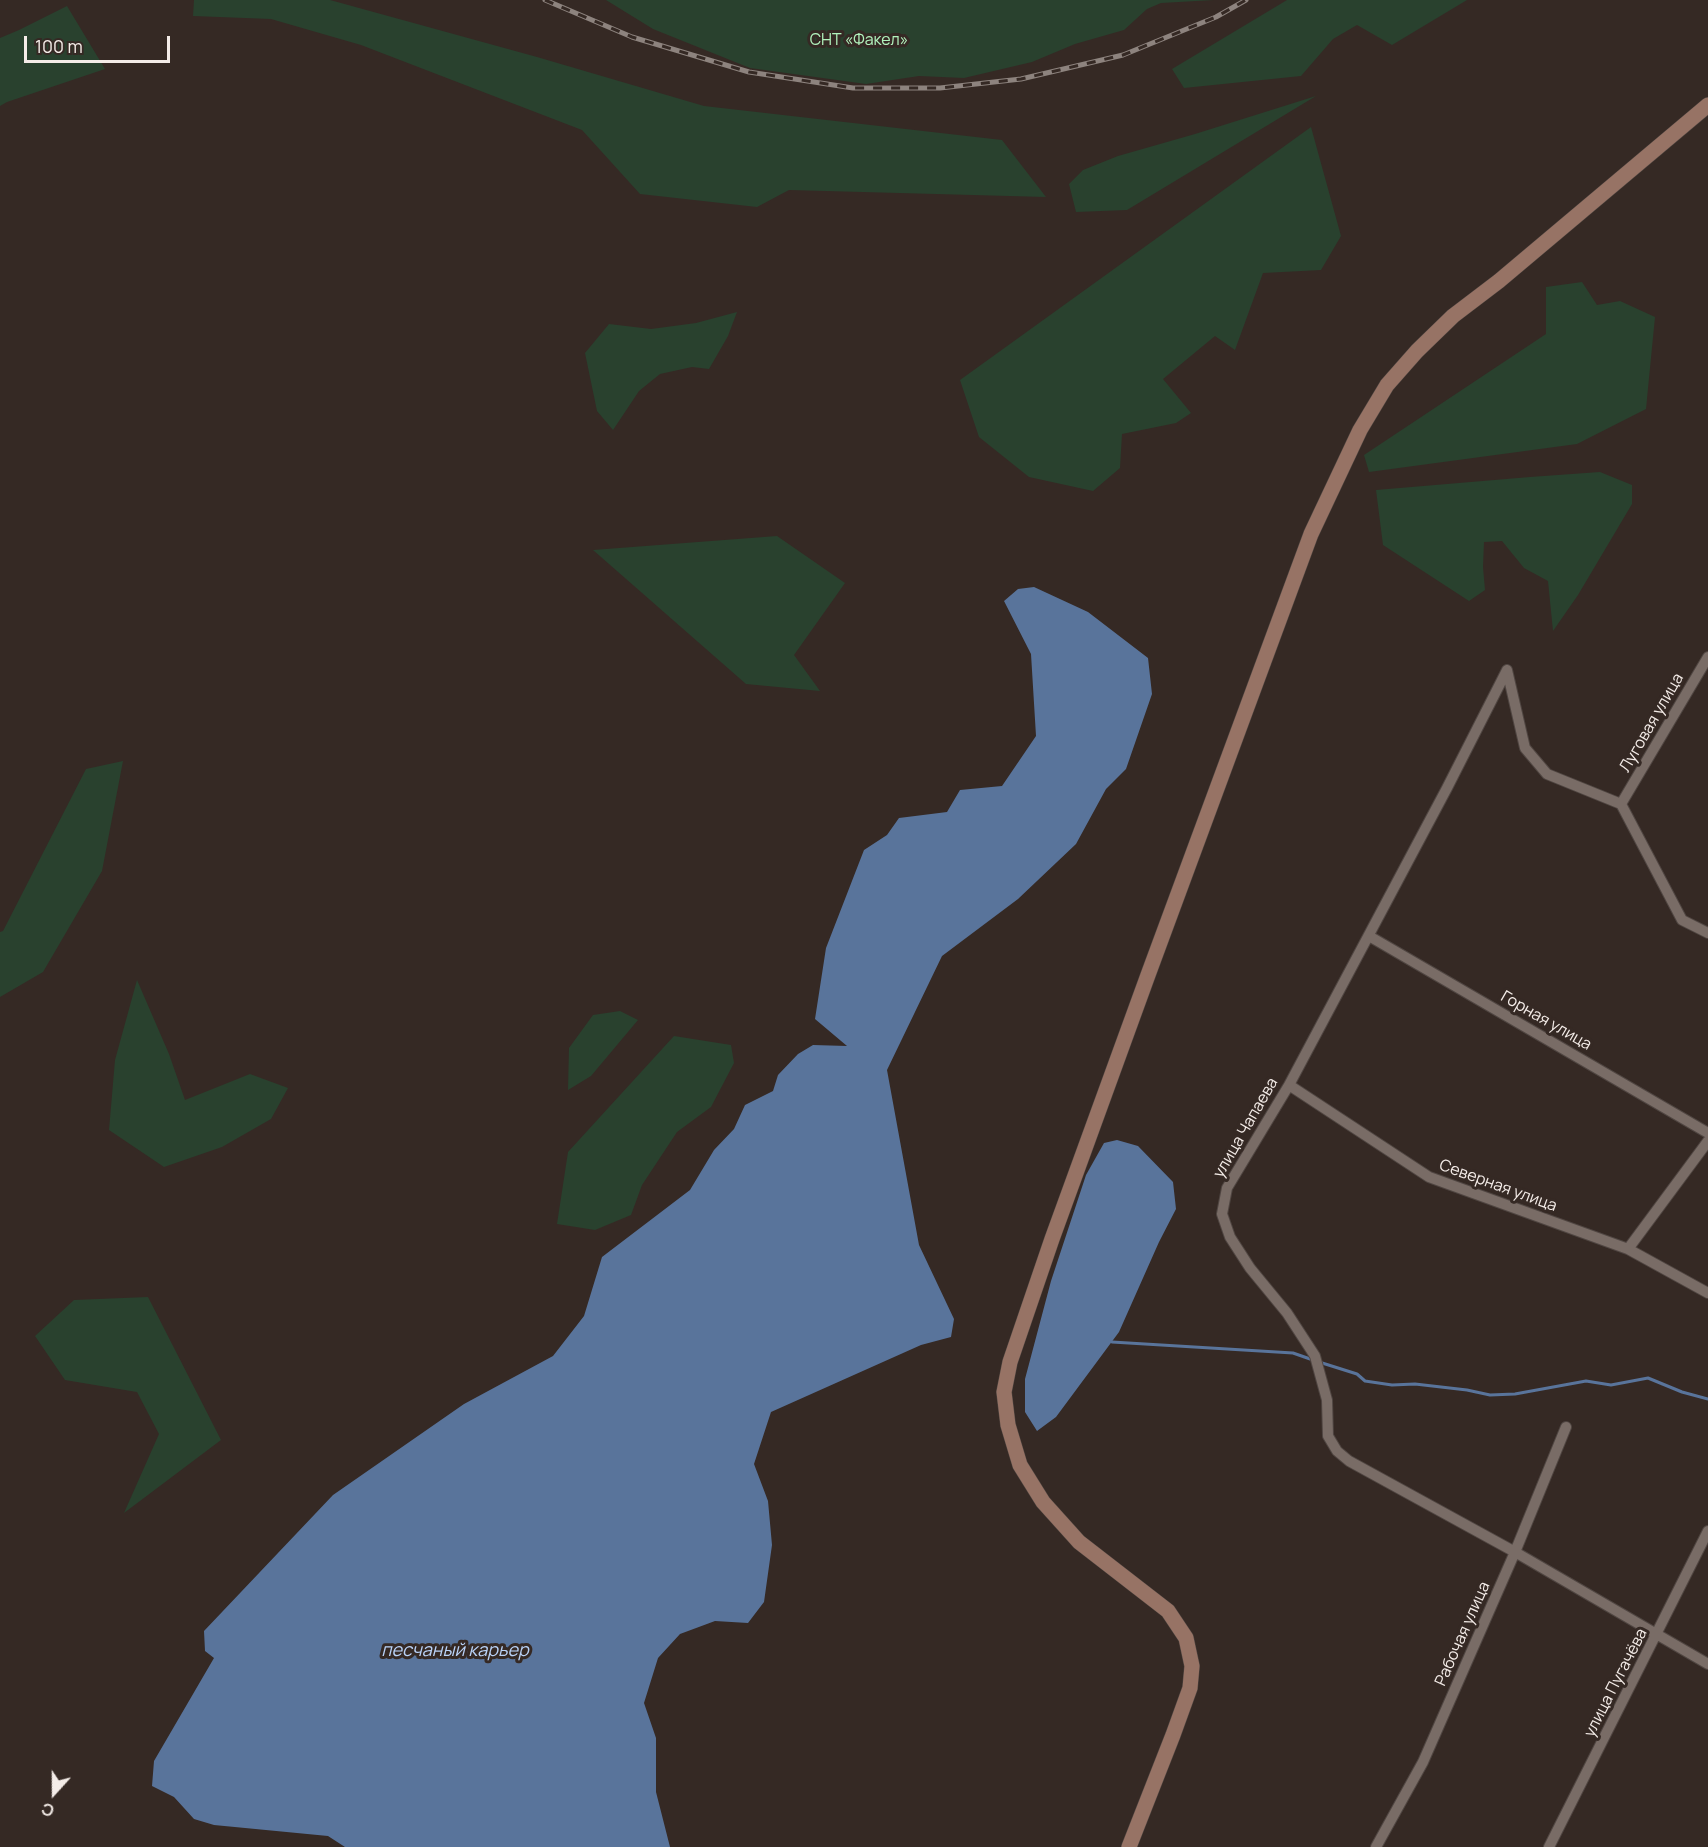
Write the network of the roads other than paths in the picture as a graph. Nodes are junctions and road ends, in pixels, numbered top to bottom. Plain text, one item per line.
1 (1708, 105) edge
2 (1708, 657) edge
3 (1621, 804) junction
4 (1708, 933) edge
5 (1369, 936) junction
6 (1289, 1085) junction
7 (1708, 1133) edge
8 (1708, 1141) edge
9 (1628, 1249) junction
10 (1708, 1293) edge
11 (1566, 1427) dead end
12 (1708, 1531) edge
13 (1515, 1552) junction
14 (1657, 1635) junction
15 (1708, 1664) edge
16 (1129, 1847) edge
17 (1376, 1847) edge
18 (1549, 1847) edge

1 - 16 street
2 - 3 street, Луговая улица
3 - 4 street
3 - 5 street, улица Чапаева
5 - 6 street, улица Чапаева
5 - 7 street, Горная улица
6 - 9 street, Северная улица
6 - 13 street, улица Чапаева
8 - 9 street
9 - 10 street, Северная улица
11 - 13 street, Рабочая улица
12 - 14 street, улица Пугачёва
13 - 14 street, улица Чапаева
13 - 17 street, Рабочая улица
14 - 15 street, улица Чапаева
14 - 18 street, улица Пугачёва

